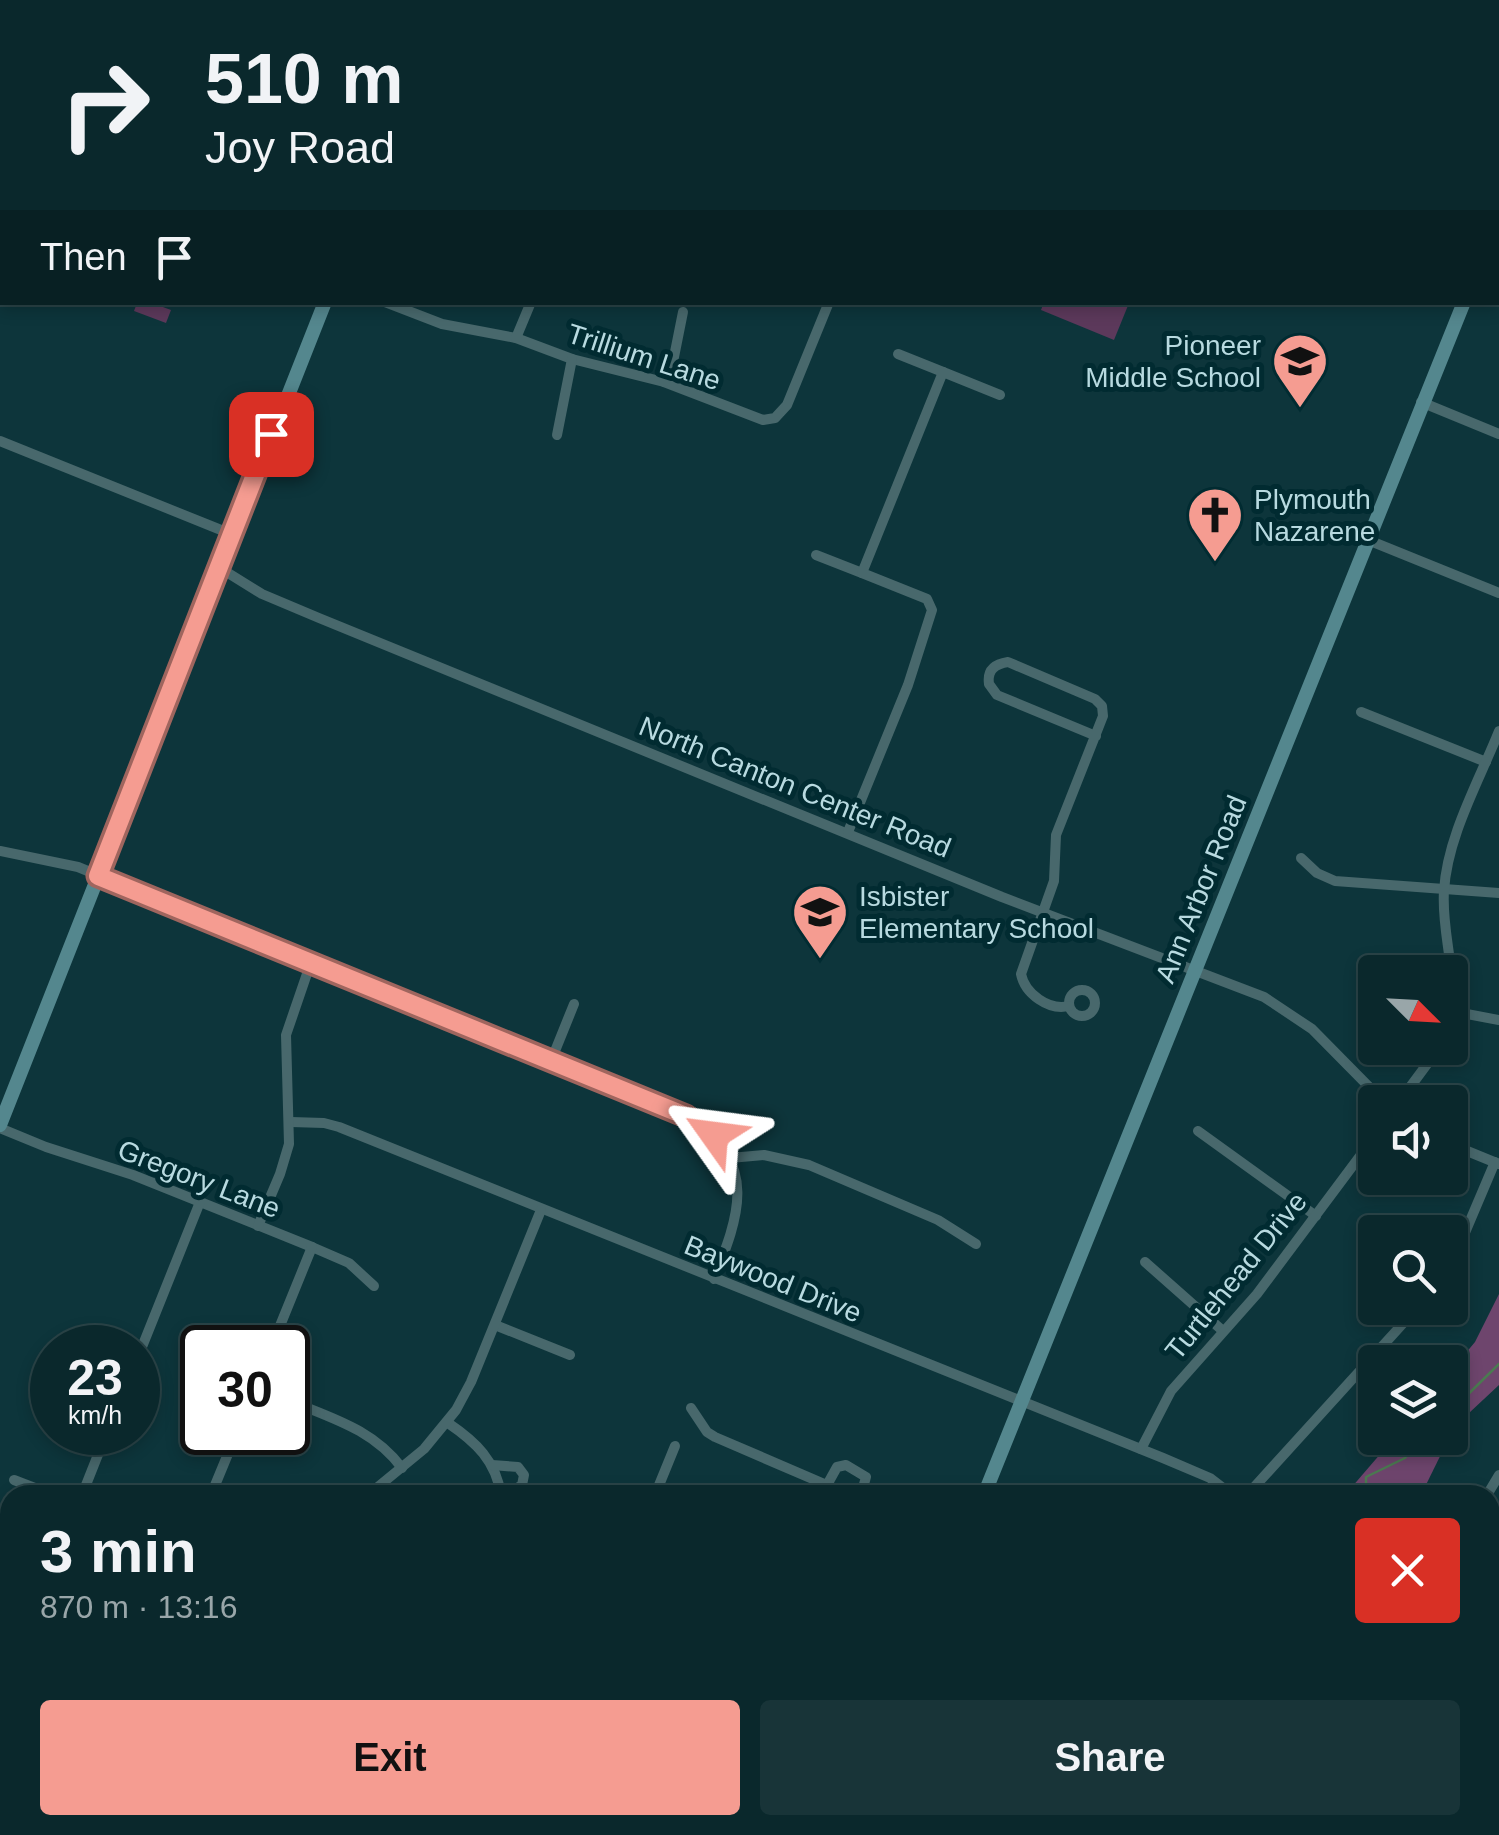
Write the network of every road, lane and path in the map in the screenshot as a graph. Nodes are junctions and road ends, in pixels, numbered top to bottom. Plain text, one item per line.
1 (324, 305) edge
2 (393, 305) edge
3 (530, 305) edge
4 (828, 305) edge
5 (1463, 305) edge
6 (683, 312) dead end
7 (516, 338) junction
8 (898, 354) dead end
9 (572, 359) junction
10 (943, 372) junction
11 (664, 382) junction
12 (1000, 395) dead end
13 (1422, 402) junction
14 (1499, 434) edge
15 (556, 436) dead end
16 (0, 440) edge
17 (231, 534) junction
18 (1368, 540) junction
19 (816, 554) dead end
20 (220, 568) junction
21 (862, 574) junction
22 (1499, 593) edge
23 (1361, 712) dead end
24 (1499, 731) edge
25 (1096, 736) junction
26 (1486, 762) junction
27 (848, 832) junction
28 (0, 851) edge
29 (1301, 858) dead end
30 (98, 876) junction
31 (1444, 890) junction
32 (1499, 893) edge
33 (1044, 912) junction
34 (1450, 955) edge
35 (312, 962) junction
36 (1196, 970) junction
37 (574, 1004) dead end
38 (1070, 1006) dead end
39 (1468, 1016) edge
40 (1499, 1020) edge
41 (551, 1061) junction
42 (1367, 1085) edge
43 (290, 1122) junction
44 (0, 1126) edge
45 (1198, 1131) dead end
46 (1468, 1151) edge
47 (730, 1158) junction
48 (1358, 1159) edge
49 (1497, 1163) edge
50 (200, 1202) junction
51 (542, 1210) junction
52 (1316, 1216) junction
53 (258, 1226) junction
54 (1468, 1228) edge
55 (976, 1244) dead end
56 (312, 1247) junction
57 (1146, 1262) dead end
58 (714, 1279) junction
59 (374, 1286) dead end
60 (496, 1324) junction
61 (151, 1325) edge
62 (280, 1325) edge
63 (1401, 1325) edge
64 (1224, 1331) junction
65 (570, 1355) dead end
66 (1022, 1402) junction
67 (691, 1408) dead end
68 (310, 1409) edge
69 (448, 1423) junction
70 (675, 1446) dead end
71 (1141, 1449) junction
72 (98, 1455) edge
73 (228, 1455) edge
74 (492, 1465) junction
75 (402, 1468) junction
76 (14, 1480) dead end
77 (27, 1485) edge
78 (86, 1485) edge
79 (215, 1485) edge
80 (381, 1485) edge
81 (500, 1485) edge
82 (522, 1485) edge
83 (659, 1485) edge
84 (825, 1485) edge
85 (828, 1485) edge
86 (864, 1485) edge
87 (988, 1485) edge
88 (1219, 1485) edge
89 (1255, 1485) edge

1 - 17 main road
2 - 7 street, Trillium Lane
3 - 7 street
4 - 11 street, Trillium Lane
5 - 13 main road, Ann Arbor Road
6 - 11 street
7 - 9 street, Trillium Lane
8 - 10 street
9 - 11 street, Trillium Lane
9 - 15 street
10 - 12 street
10 - 21 street
13 - 14 street
13 - 18 main road, Ann Arbor Road
16 - 17 street
17 - 20 main road
18 - 22 street
18 - 36 main road, Ann Arbor Road
19 - 21 street
20 - 27 street, North Canton Center Road
20 - 30 main road
21 - 27 street
23 - 26 street
24 - 26 street
25 - 25 street
25 - 33 street
26 - 31 street
27 - 33 street, North Canton Center Road
28 - 30 street
29 - 31 street
30 - 35 street
30 - 44 main road
31 - 32 street
31 - 34 street
33 - 36 street, North Canton Center Road
33 - 38 street
35 - 41 street
35 - 43 street
36 - 42 street, North Canton Center Road
36 - 66 main road, Ann Arbor Road
37 - 41 street
39 - 40 street
41 - 47 street
43 - 51 street, Baywood Drive
43 - 53 street
44 - 50 street, Gregory Lane
45 - 52 street
46 - 49 street
47 - 55 street
47 - 58 street
48 - 52 street, Turtlehead Drive
49 - 54 street
50 - 53 street, Gregory Lane
50 - 61 street
51 - 58 street, Baywood Drive
51 - 60 street
52 - 64 street, Turtlehead Drive
53 - 56 street, Gregory Lane
56 - 59 street, Gregory Lane
56 - 62 street
57 - 64 street
58 - 66 street, Baywood Drive
60 - 65 street
60 - 69 street
63 - 89 street
64 - 71 street, Turtlehead Drive
66 - 71 street, Baywood Drive
66 - 87 main road, Ann Arbor Road
67 - 84 street
68 - 75 street
69 - 74 street
69 - 75 street
70 - 83 street
71 - 88 street, Baywood Drive
72 - 78 street
73 - 79 street
74 - 81 street
74 - 82 street
75 - 80 street
76 - 77 street
85 - 86 street

